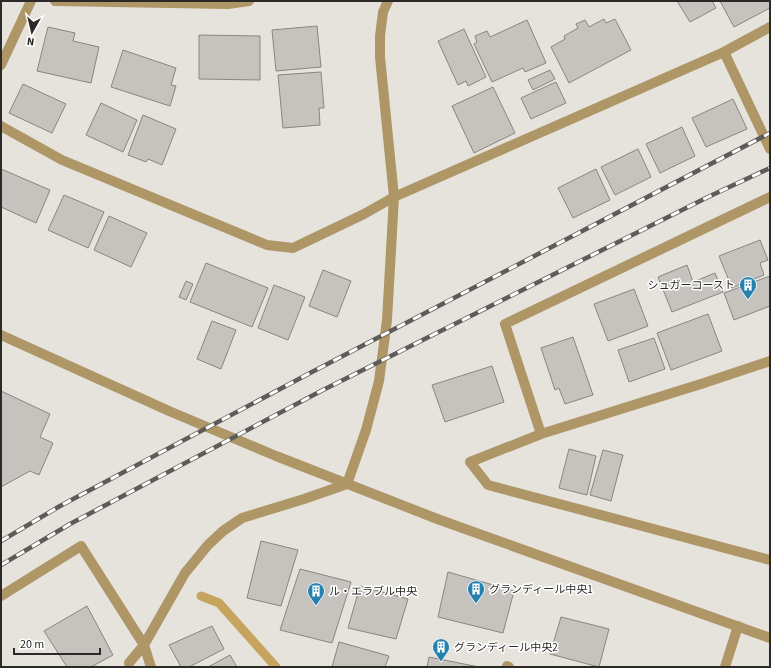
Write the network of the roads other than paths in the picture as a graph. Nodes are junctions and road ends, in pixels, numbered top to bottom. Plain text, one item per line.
1 (31, 1) edge
2 (54, 1) edge
3 (249, 1) edge
4 (388, 1) edge
5 (770, 27) edge
6 (724, 52) junction
7 (1, 66) edge
8 (1, 126) edge
9 (770, 149) edge
10 (394, 197) junction
11 (770, 197) edge
12 (1, 335) edge
13 (770, 361) edge
14 (541, 434) junction
15 (347, 484) junction
16 (770, 560) edge
17 (1, 596) edge
18 (738, 626) junction
19 (770, 638) edge
20 (144, 645) junction
21 (129, 663) dead end
22 (152, 667) edge
23 (725, 667) edge

1 - 7 street
2 - 3 street
4 - 10 street
5 - 6 street
6 - 9 street
6 - 10 street
8 - 10 street
10 - 15 street
11 - 14 street
12 - 15 street
13 - 14 street
14 - 16 street
15 - 18 street
15 - 20 street
17 - 20 street
18 - 19 street
18 - 23 street
20 - 21 street
20 - 22 street

